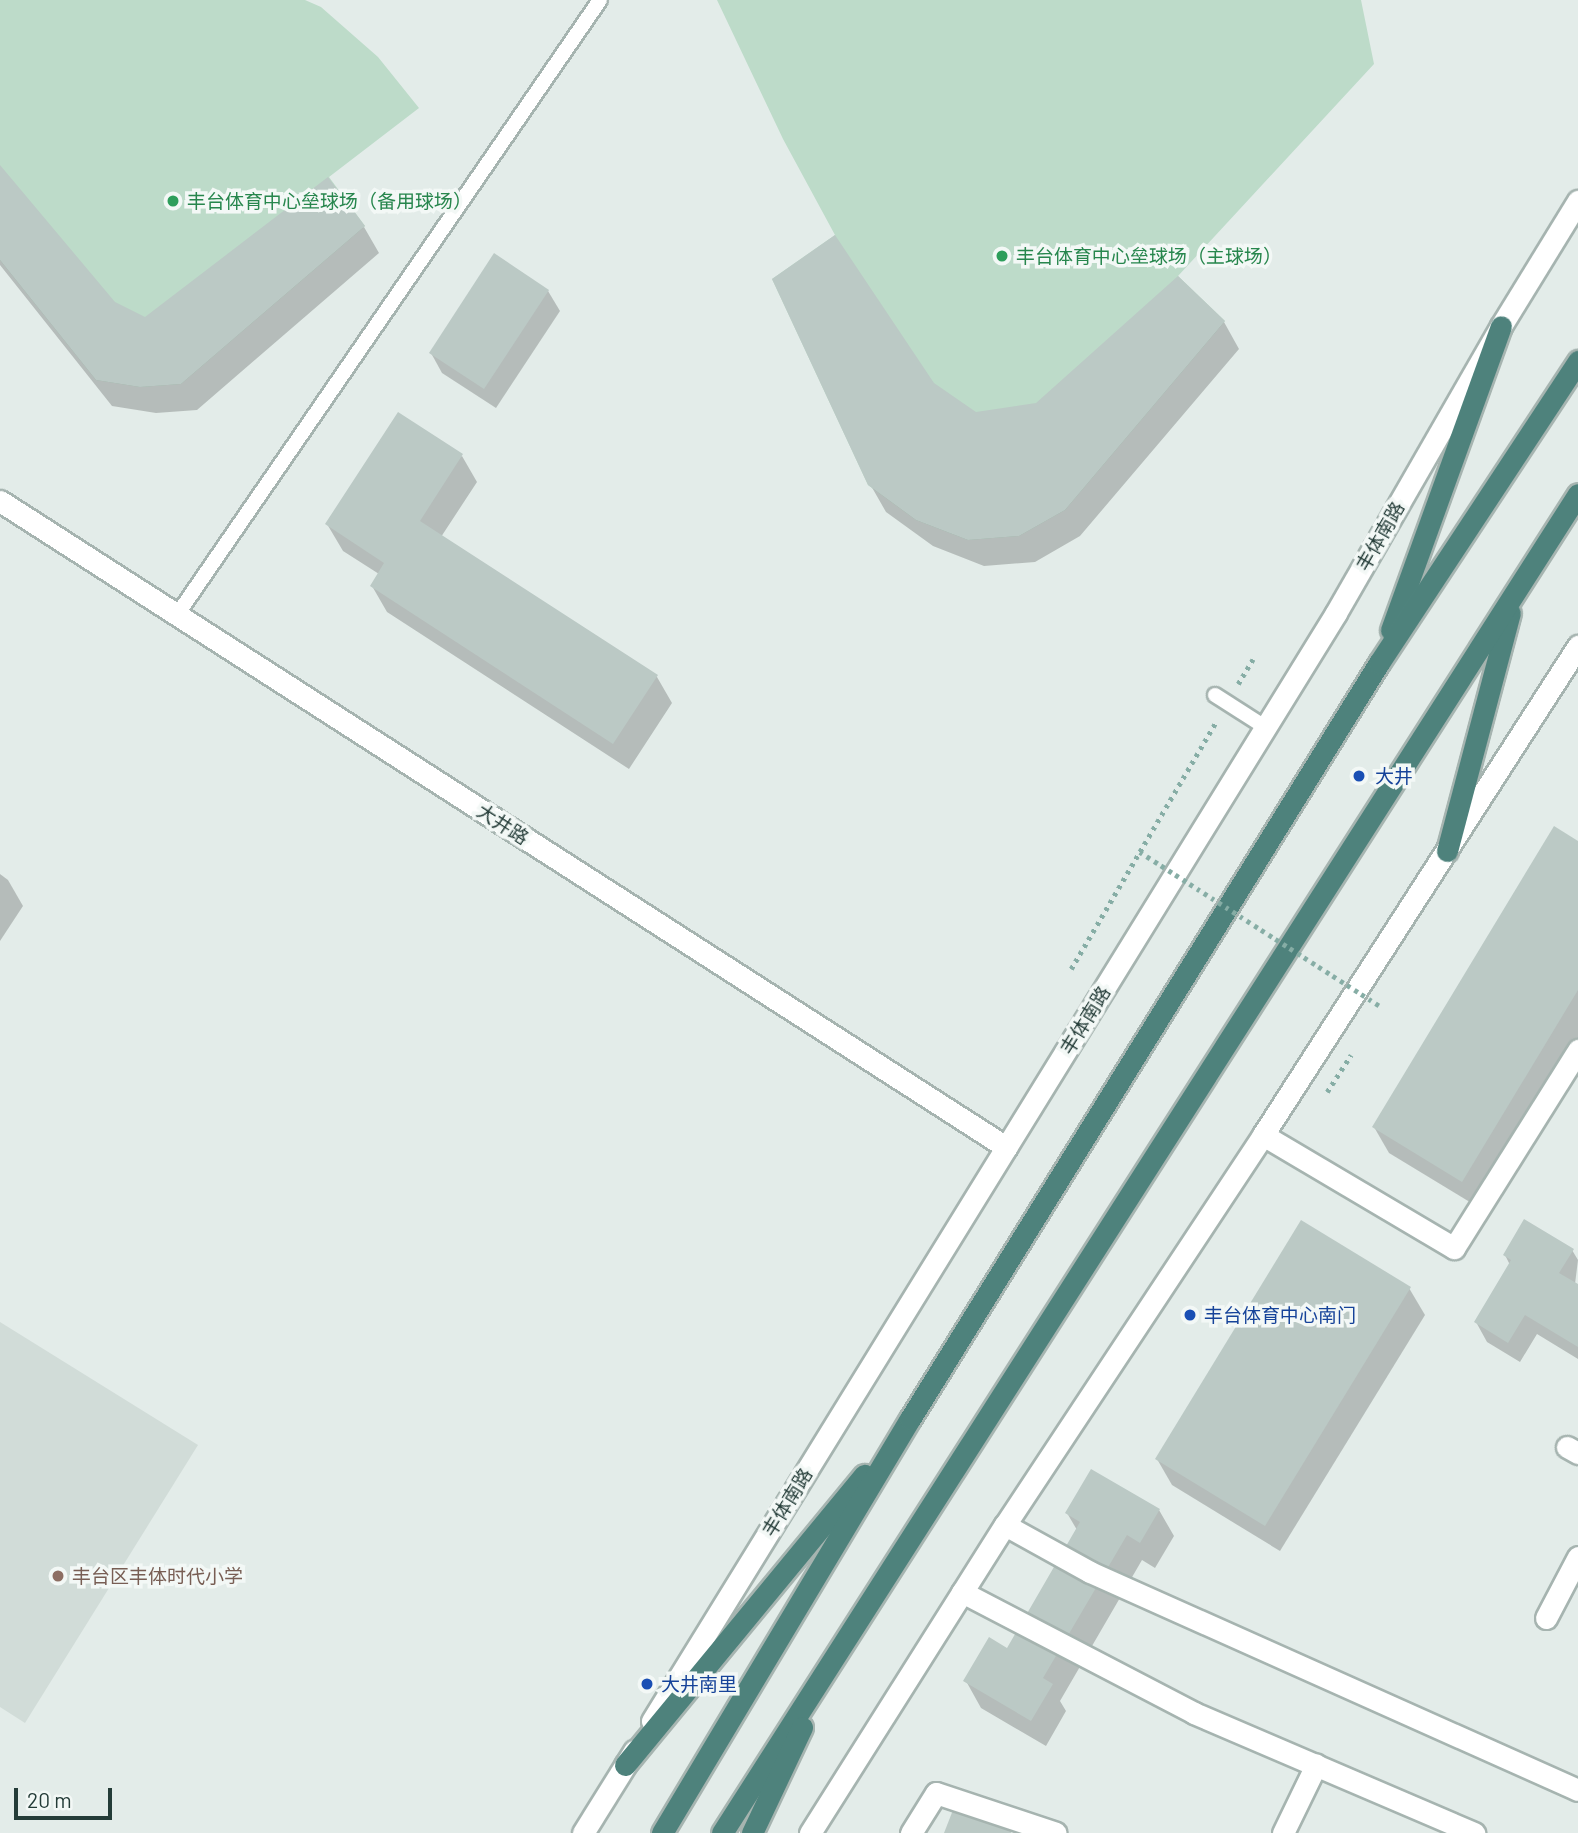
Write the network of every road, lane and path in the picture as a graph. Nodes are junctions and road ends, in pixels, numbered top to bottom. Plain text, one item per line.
1 (600, 0) edge
2 (1578, 201) edge
3 (1501, 326) junction
4 (1575, 365) edge
5 (1578, 494) edge
6 (0, 501) edge
7 (1516, 591) junction
8 (177, 615) junction
9 (1578, 646) edge
10 (1379, 663) junction
11 (1214, 695) dead end
12 (1265, 727) junction
13 (1189, 768) dead end
14 (1447, 851) junction
15 (1140, 852) junction
16 (1071, 968) dead end
17 (1381, 1007) dead end
18 (1578, 1050) edge
19 (1263, 1135) junction
20 (1006, 1147) junction
21 (910, 1419) junction
22 (1005, 1525) junction
23 (1578, 1557) edge
24 (962, 1592) junction
25 (1546, 1618) dead end
26 (843, 1641) junction
27 (625, 1765) junction
28 (1316, 1765) junction
29 (1578, 1790) edge
30 (583, 1833) edge
31 (662, 1833) edge
32 (722, 1833) edge
33 (752, 1833) edge
34 (810, 1833) edge
35 (911, 1833) edge
36 (1056, 1833) edge
37 (1283, 1833) edge
38 (1474, 1833) edge

1 - 8 lane
2 - 3 street, 丰体南路
3 - 10 highway
3 - 12 street, 丰体南路
4 - 10 highway
5 - 7 highway
6 - 8 street, 大井路
7 - 14 highway
7 - 26 highway
8 - 20 street, 大井路
9 - 14 street
10 - 21 highway
11 - 12 lane
12 - 20 street, 丰体南路
13 - 15 path
14 - 19 street
15 - 16 path
15 - 17 path, bridge
18 - 19 street
19 - 22 street
20 - 27 street, 丰体南路
21 - 27 highway
21 - 31 highway
22 - 24 street
22 - 29 street
23 - 25 street
24 - 28 street
24 - 34 street
26 - 32 highway
26 - 33 highway
27 - 30 street, 丰体南路
28 - 37 street
28 - 38 street
35 - 36 street

